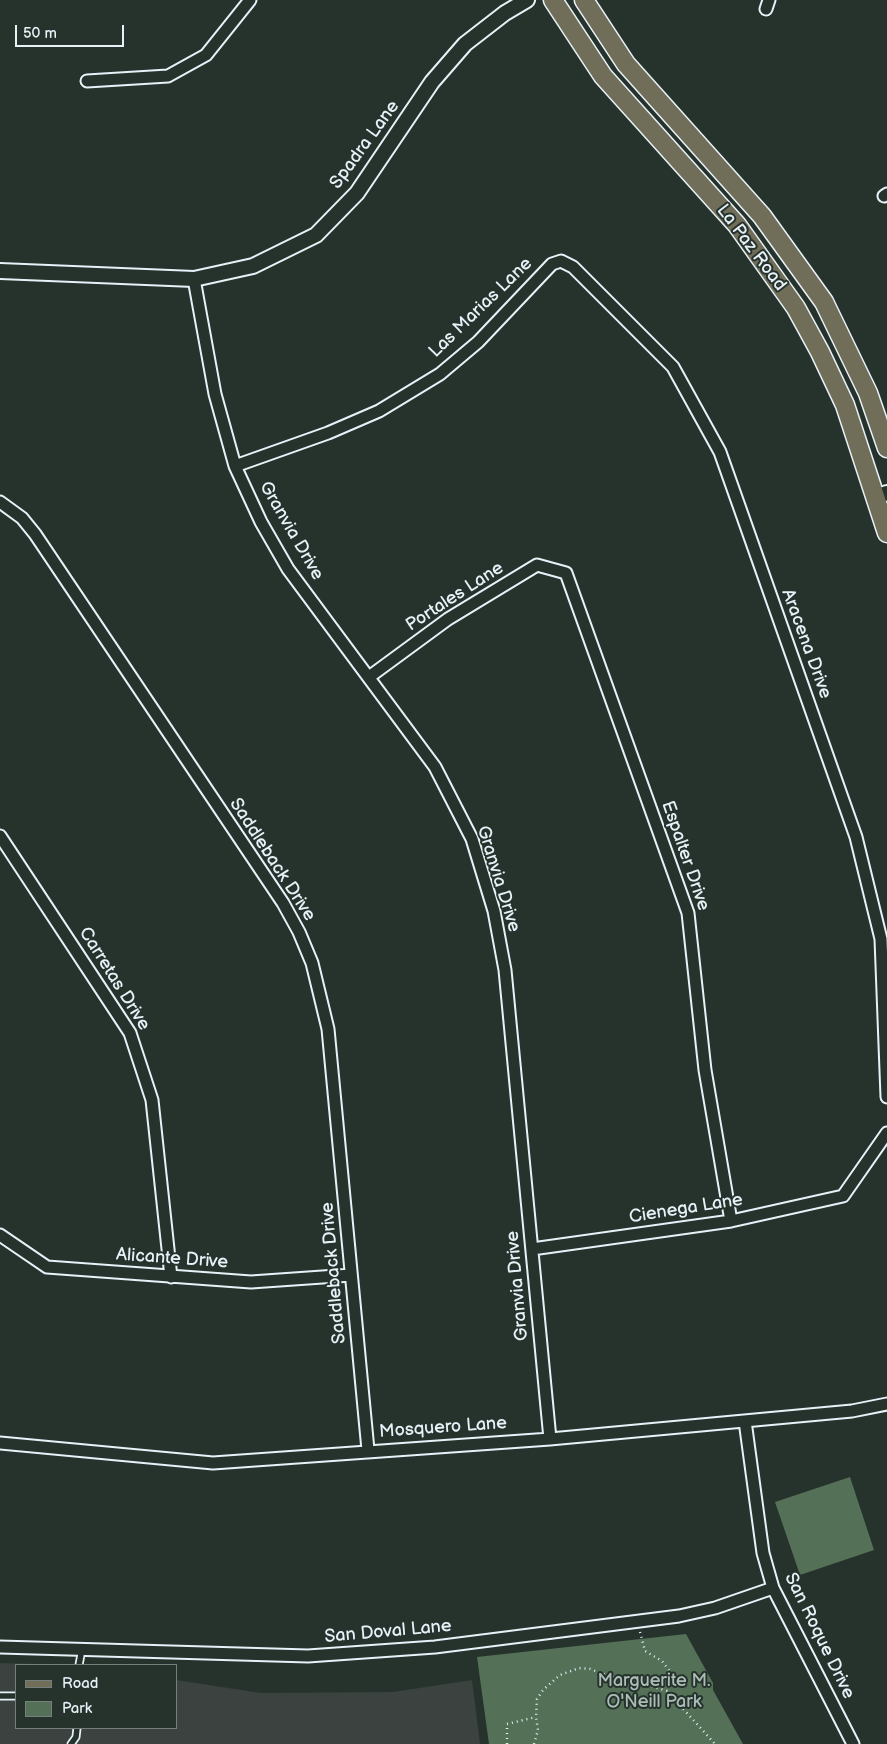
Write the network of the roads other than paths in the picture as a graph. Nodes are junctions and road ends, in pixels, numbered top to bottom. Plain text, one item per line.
1 (250, 0) edge
2 (527, 0) edge
3 (553, 0) edge
4 (584, 0) edge
5 (87, 81) dead end
6 (561, 261) joint
7 (0, 271) edge
8 (194, 279) junction
9 (887, 448) edge
10 (235, 466) junction
11 (881, 495) edge
12 (0, 502) edge
13 (887, 533) edge
14 (566, 573) joint
15 (369, 678) junction
16 (0, 836) edge
17 (887, 1097) edge
18 (887, 1133) edge
19 (731, 1221) junction
20 (0, 1235) edge
21 (532, 1249) junction
22 (351, 1275) junction
23 (171, 1276) junction
24 (887, 1404) edge
25 (745, 1421) junction
26 (550, 1439) junction
27 (0, 1443) edge
28 (368, 1450) junction
29 (773, 1588) junction
30 (0, 1647) edge
31 (82, 1649) junction
32 (79, 1664) edge
33 (0, 1696) edge
34 (15, 1696) edge
35 (76, 1729) edge
36 (71, 1744) edge
37 (853, 1744) edge

1 - 5 street
2 - 8 street, Spadra Lane
3 - 11 main road, La Paz Road
4 - 9 main road, La Paz Road
6 - 10 street, Las Marias Lane
6 - 17 street, Aracena Drive
7 - 8 street, Spadra Lane
8 - 10 street, Granvia Drive
10 - 15 street, Granvia Drive
11 - 13 main road, La Paz Road
12 - 22 street, Saddleback Drive
14 - 15 street, Portales Lane
14 - 19 street, Espalter Drive
15 - 21 street, Granvia Drive
16 - 23 street, Carretas Drive
18 - 19 street, Cienega Lane
19 - 21 street, Cienega Lane
20 - 23 street, Alicante Drive
21 - 26 street, Granvia Drive
22 - 23 street, Alicante Drive
22 - 28 street, Saddleback Drive
24 - 25 street, Mosquero Lane
25 - 26 street, Mosquero Lane
25 - 29 street, San Roque Drive
26 - 28 street, Mosquero Lane
27 - 28 street, Mosquero Lane
29 - 31 street, San Doval Lane
29 - 37 street, San Roque Drive
30 - 31 street, San Doval Lane
31 - 32 lane
33 - 34 lane
35 - 36 lane

